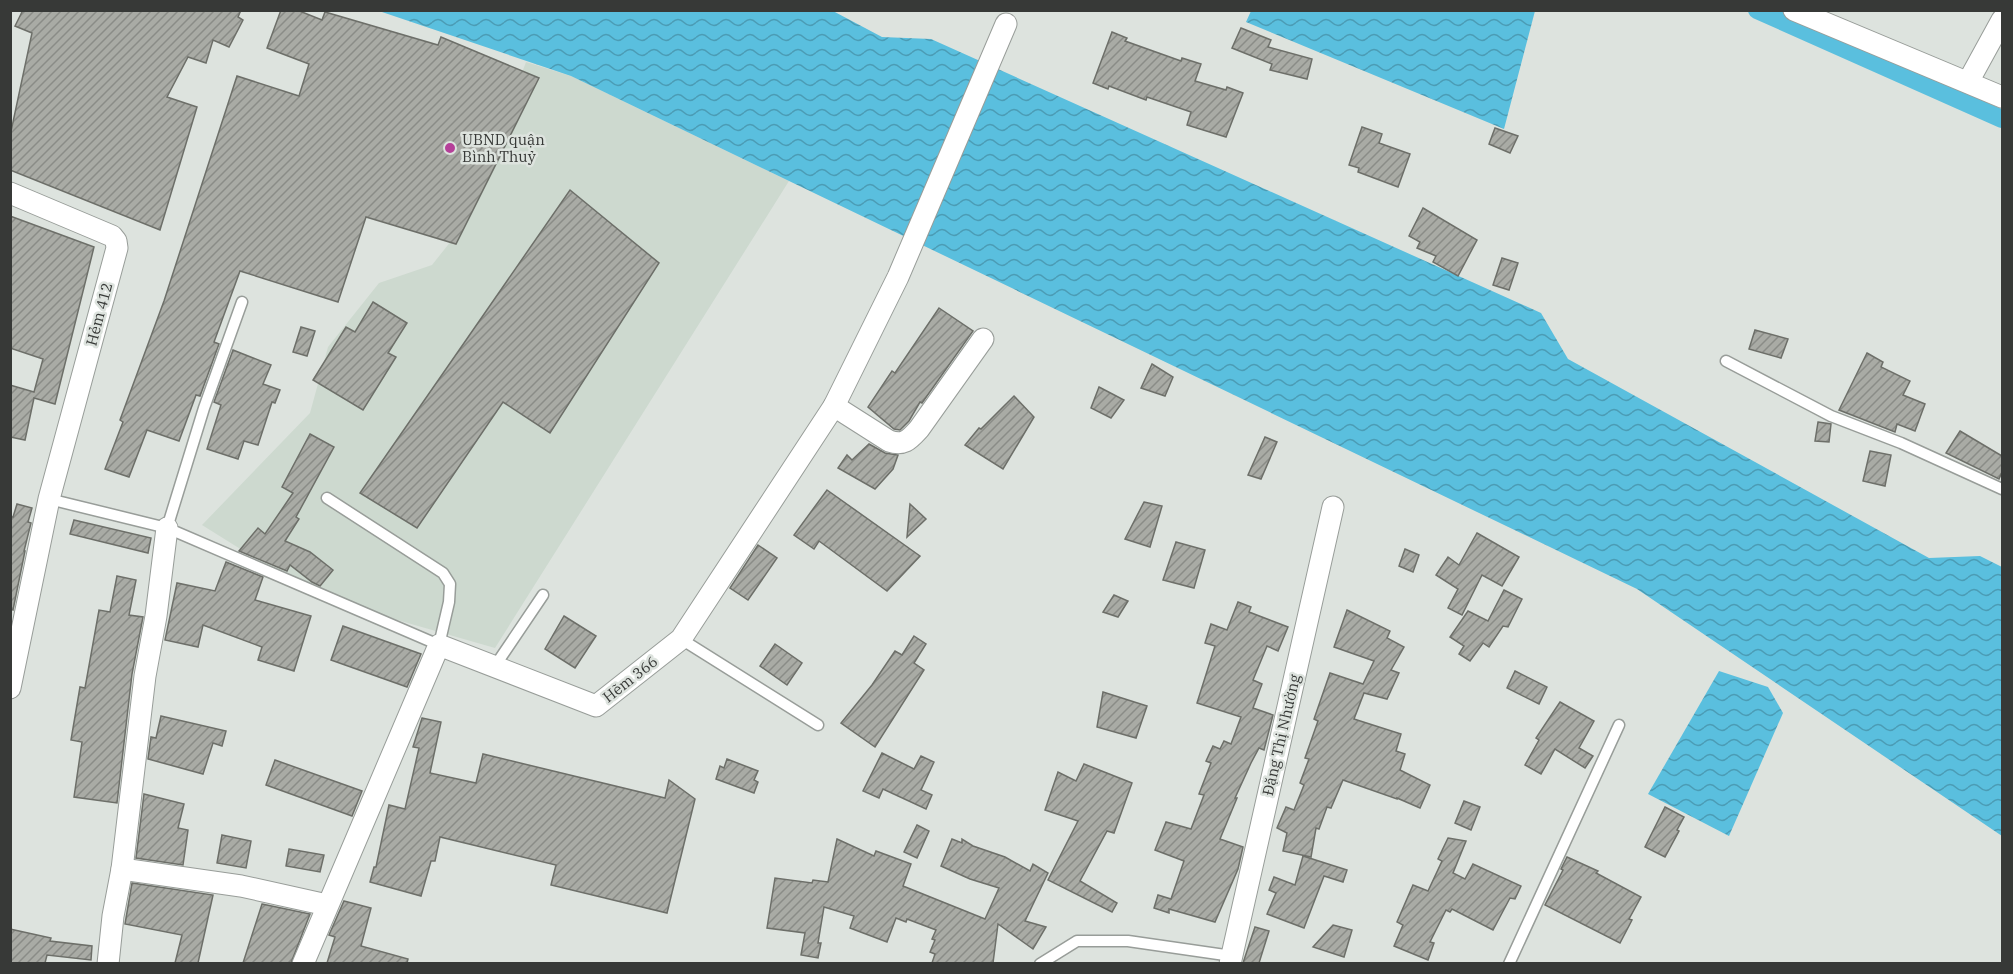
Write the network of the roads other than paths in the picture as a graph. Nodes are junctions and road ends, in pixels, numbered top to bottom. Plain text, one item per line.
1 (1794, 10) edge
2 (2002, 20) edge
3 (1006, 24) dead end
4 (1968, 82) junction
5 (2002, 97) edge
6 (10, 193) edge
7 (242, 302) dead end
8 (983, 339) dead end
9 (1726, 361) dead end
10 (834, 406) junction
11 (2002, 489) edge
12 (327, 498) dead end
13 (50, 499) junction
14 (1333, 507) dead end
15 (166, 528) junction
16 (543, 595) dead end
17 (681, 639) junction
18 (439, 645) junction
19 (495, 666) junction
20 (10, 688) edge
21 (818, 725) dead end
22 (1619, 725) dead end
23 (122, 869) junction
24 (327, 905) junction
25 (1231, 962) edge
26 (108, 963) edge
27 (303, 963) edge
28 (1040, 963) edge
29 (1509, 963) edge

1 - 4 street
2 - 4 street
3 - 10 street, Hẽm 366
4 - 5 street
6 - 13 street, Hẻm 412
7 - 15 lane
8 - 10 street
9 - 11 lane
10 - 17 street, Hẽm 366
12 - 18 lane
13 - 15 lane
13 - 20 street, Hẻm 412
14 - 25 street, Đặng Thị Nhường
15 - 18 lane
15 - 23 street
16 - 19 lane
17 - 19 street, Hẽm 366
17 - 21 lane
18 - 19 street, Hẽm 366
18 - 24 street
22 - 29 lane
23 - 24 street
23 - 26 street
24 - 27 street
25 - 28 lane

